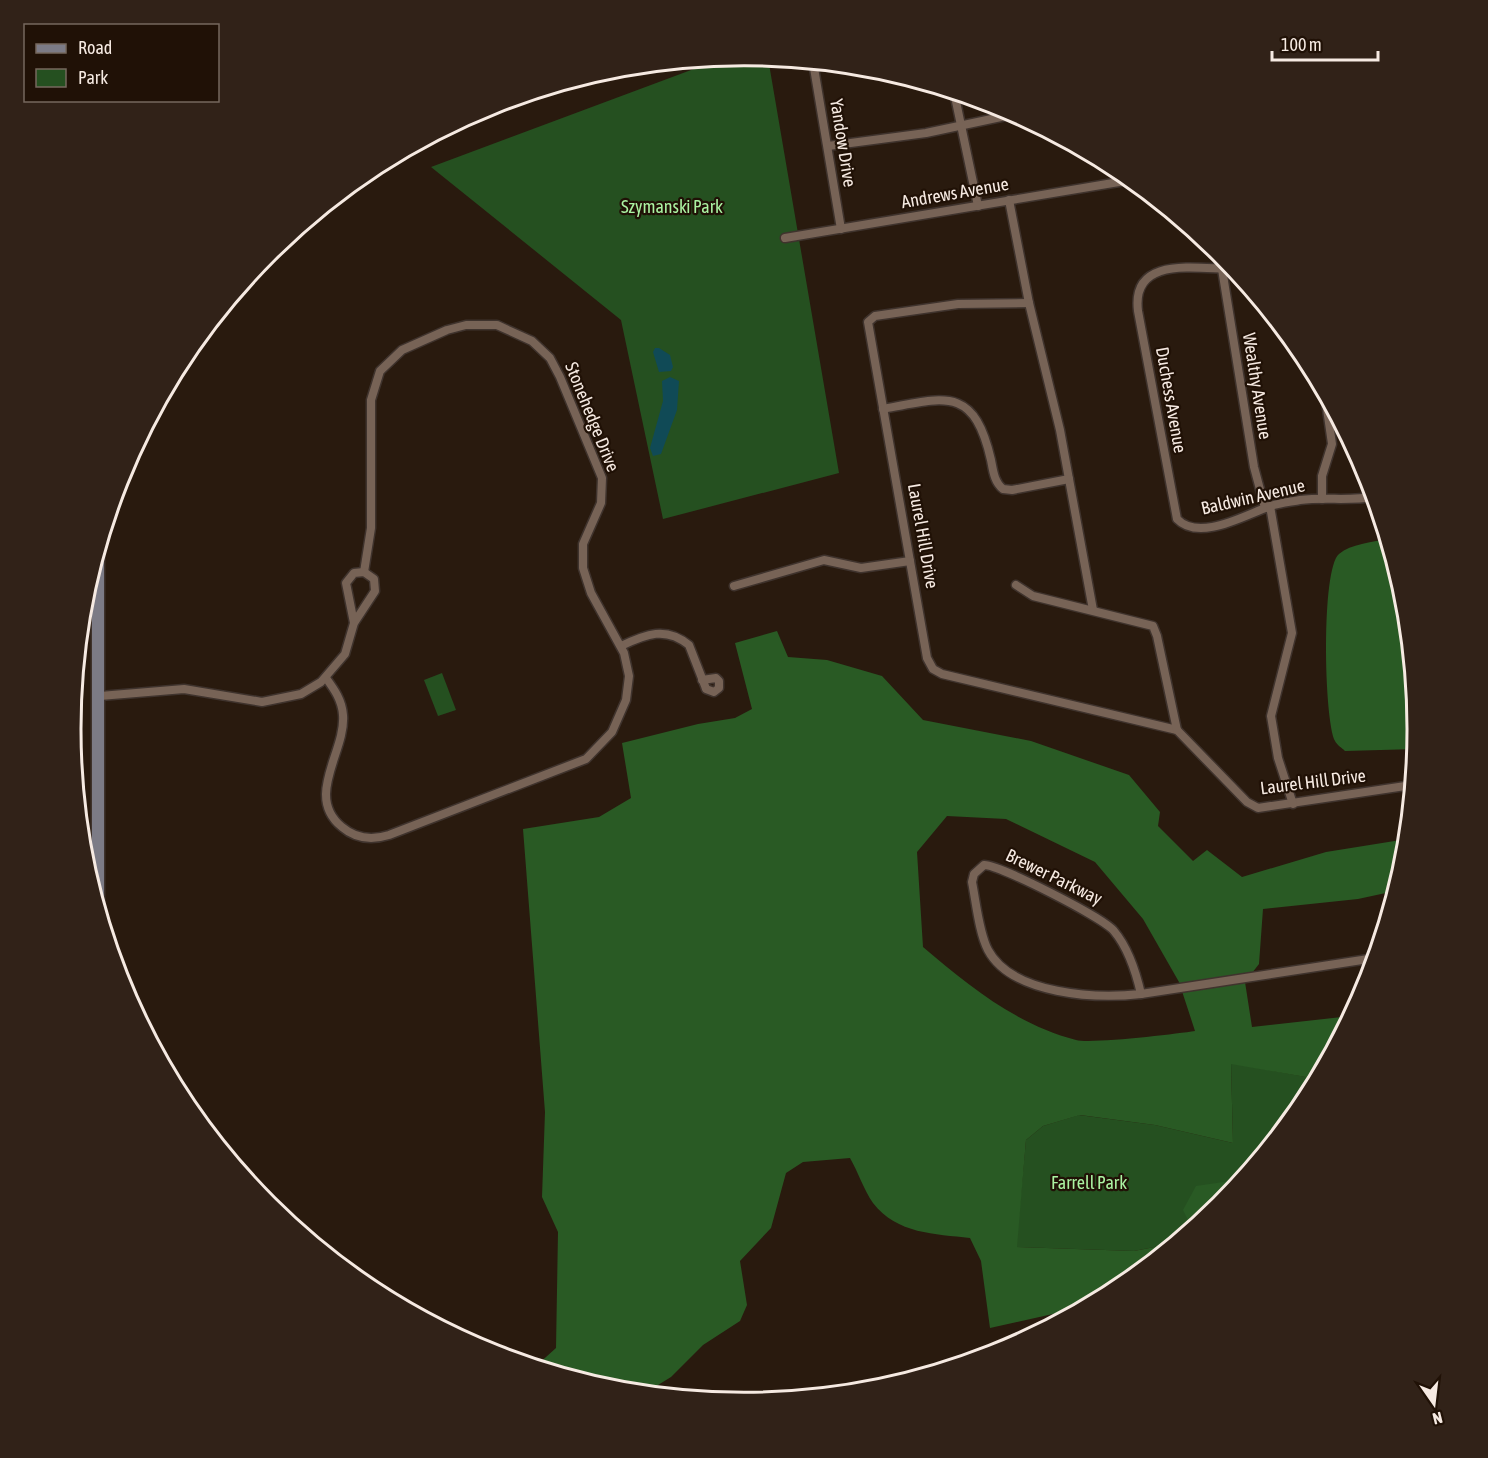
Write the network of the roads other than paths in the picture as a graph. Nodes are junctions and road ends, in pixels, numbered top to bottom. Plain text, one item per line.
1 (814, 70) edge
2 (956, 101) edge
3 (1001, 117) edge
4 (961, 126) junction
5 (828, 146) junction
6 (1118, 182) edge
7 (1009, 200) junction
8 (978, 206) junction
9 (841, 229) junction
10 (785, 238) dead end
11 (1222, 269) edge
12 (1222, 270) edge
13 (1029, 303) junction
14 (883, 409) junction
15 (1333, 425) edge
16 (1069, 479) junction
17 (1365, 498) edge
18 (1322, 499) junction
19 (1268, 507) junction
20 (1177, 519) joint
21 (910, 561) junction
22 (364, 572) junction
23 (98, 581) edge
24 (1016, 585) dead end
25 (734, 586) dead end
26 (1093, 610) junction
27 (354, 623) junction
28 (621, 646) junction
29 (326, 678) junction
30 (702, 680) dead end
31 (100, 696) junction
32 (1177, 730) junction
33 (1404, 786) edge
34 (1293, 804) junction
35 (98, 876) edge
36 (1366, 959) edge
37 (1141, 994) junction

1 - 5 street, Yandow Drive
2 - 4 street
3 - 4 street
4 - 5 street
4 - 8 street
5 - 9 street, Yandow Drive
6 - 7 street, Andrews Avenue
7 - 8 street, Andrews Avenue
7 - 13 street
8 - 9 street, Andrews Avenue
9 - 10 street, Andrews Avenue
11 - 20 street, Duchess Avenue
12 - 19 street, Wealthy Avenue
13 - 14 street, Laurel Hill Drive
13 - 16 street
14 - 16 street
14 - 21 street, Laurel Hill Drive
15 - 18 street
16 - 26 street
17 - 18 street, Baldwin Avenue
18 - 19 street, Baldwin Avenue
19 - 20 street, Baldwin Avenue
19 - 34 street, Wealthy Avenue
21 - 25 street
21 - 32 street, Laurel Hill Drive
22 - 27 street
22 - 27 street
22 - 28 street, Stonehedge Drive
23 - 31 main road
24 - 26 street
26 - 32 street
27 - 29 street
28 - 29 street, Stonehedge Drive
28 - 30 street
29 - 31 street
31 - 35 main road
32 - 34 street, Laurel Hill Drive
33 - 34 street, Laurel Hill Drive
36 - 37 street, Brewer Parkway
37 - 37 street, Brewer Parkway

